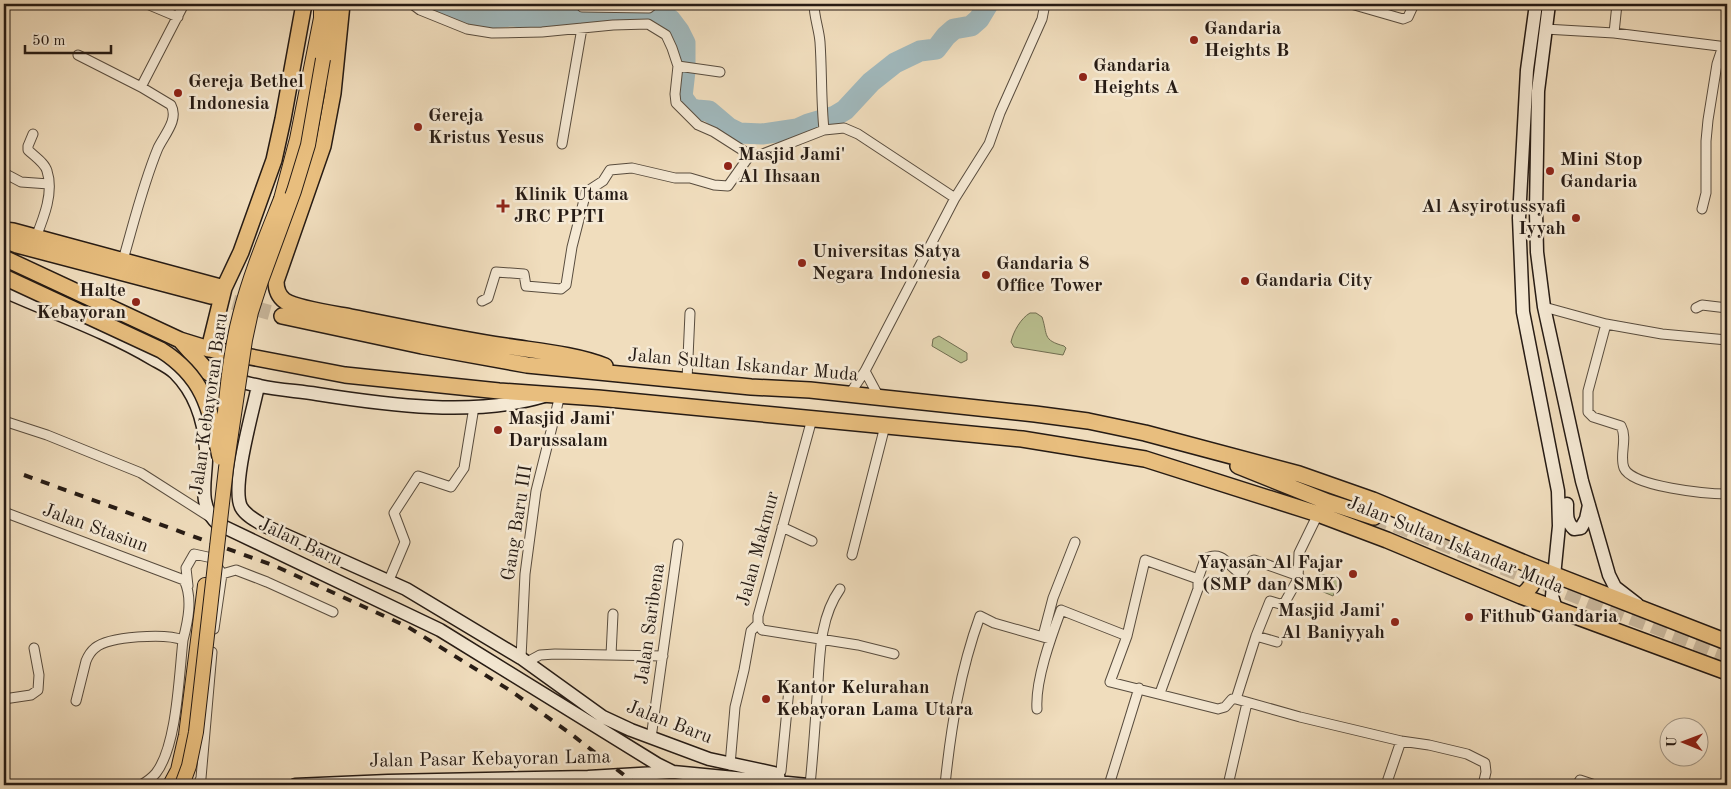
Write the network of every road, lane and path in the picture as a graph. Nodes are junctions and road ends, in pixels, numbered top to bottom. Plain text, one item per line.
1 (147, 4) edge
2 (184, 4) edge
3 (304, 4) edge
4 (321, 4) edge
5 (334, 4) edge
6 (342, 4) edge
7 (412, 4) edge
8 (654, 4) edge
9 (814, 4) edge
10 (1045, 4) edge
11 (1351, 4) edge
12 (1414, 4) edge
13 (1536, 4) edge
14 (1549, 4) edge
15 (1617, 4) edge
16 (582, 7) dead end
17 (178, 18) junction
18 (582, 28) junction
19 (1545, 29) junction
20 (1614, 33) junction
21 (1727, 46) edge
22 (78, 55) dead end
23 (318, 56) junction
24 (681, 66) junction
25 (720, 72) dead end
26 (141, 87) junction
27 (824, 128) junction
28 (33, 134) dead end
29 (562, 144) dead end
30 (750, 154) junction
31 (4, 173) edge
32 (49, 184) junction
33 (956, 198) junction
34 (1702, 209) dead end
35 (4, 230) edge
36 (36, 237) junction
37 (4, 240) edge
38 (241, 252) junction
39 (1537, 252) junction
40 (1521, 256) junction
41 (4, 258) edge
42 (123, 260) junction
43 (281, 267) junction
44 (4, 276) edge
45 (224, 288) junction
46 (4, 291) edge
47 (211, 296) tunnel mouth
48 (482, 301) dead end
49 (1544, 307) junction
50 (1696, 308) dead end
51 (1727, 308) edge
52 (690, 313) dead end
53 (282, 316) tunnel mouth
54 (1606, 324) junction
55 (180, 340) junction
56 (1727, 340) edge
57 (210, 349) junction
58 (865, 371) junction
59 (174, 372) junction
60 (209, 373) junction
61 (632, 376) junction
62 (687, 380) junction
63 (258, 386) junction
64 (849, 394) junction
65 (553, 395) junction
66 (880, 398) junction
67 (474, 407) junction
68 (812, 419) junction
69 (4, 421) edge
70 (885, 426) junction
71 (1202, 448) junction
72 (220, 457) junction
73 (206, 471) junction
74 (1554, 473) junction
75 (239, 477) junction
76 (1727, 494) edge
77 (1589, 505) junction
78 (1323, 508) junction
79 (4, 512) edge
80 (210, 517) junction
81 (1374, 517) tunnel mouth
82 (782, 527) junction
83 (812, 541) dead end
84 (1075, 542) dead end
85 (678, 544) dead end
86 (852, 555) dead end
87 (1532, 566) junction
88 (222, 574) junction
89 (1553, 574) junction
90 (1299, 576) junction
91 (1198, 579) junction
92 (389, 580) junction
93 (840, 589) dead end
94 (188, 590) junction
95 (1521, 596) junction
96 (1556, 609) junction
97 (1642, 609) junction
98 (333, 612) dead end
99 (613, 614) dead end
100 (758, 624) junction
101 (1126, 636) junction
102 (1256, 636) junction
103 (1047, 637) junction
104 (822, 638) junction
105 (183, 640) junction
106 (1277, 642) dead end
107 (1727, 642) edge
108 (34, 648) dead end
109 (894, 654) dead end
110 (611, 655) junction
111 (663, 656) junction
112 (524, 660) junction
113 (1727, 672) edge
114 (1139, 688) junction
115 (789, 689) dead end
116 (1160, 693) junction
117 (4, 698) edge
118 (1236, 699) junction
119 (76, 700) dead end
120 (1247, 703) junction
121 (1037, 709) dead end
122 (651, 738) junction
123 (1401, 741) junction
124 (656, 764) junction
125 (730, 765) junction
126 (673, 772) junction
127 (625, 776) junction
128 (779, 778) junction
129 (588, 781) edge
130 (477, 783) edge
131 (336, 784) edge
132 (141, 785) edge
133 (170, 785) edge
134 (182, 785) edge
135 (198, 785) edge
136 (296, 785) edge
137 (809, 785) edge
138 (945, 785) edge
139 (1109, 785) edge
140 (1228, 785) edge
141 (1386, 785) edge
142 (1483, 785) edge
143 (1577, 785) edge
144 (1594, 785) edge

1 - 17 street
2 - 17 street
3 - 38 highway
4 - 23 main road, Jalan Kebayoran Baru
5 - 23 main road, Jalan Kebayoran Baru
6 - 43 highway
7 - 18 street
8 - 16 street
9 - 27 street
10 - 33 street
11 - 12 street
13 - 40 main road
14 - 19 main road
15 - 20 street
17 - 26 street
18 - 24 street
18 - 29 street
19 - 20 street
19 - 39 main road
20 - 21 street
21 - 34 street
22 - 26 street
23 - 72 main road, Jalan Kebayoran Baru, bridge
23 - 134 main road, Jalan Kebayoran Baru, bridge
24 - 25 street
24 - 30 street
26 - 42 street
27 - 30 street
27 - 33 street
28 - 32 street
30 - 48 street
31 - 32 street
32 - 36 street
33 - 58 street
35 - 36 highway
36 - 42 highway
37 - 47 highway
38 - 43 highway
38 - 45 highway
39 - 40 main road
39 - 49 main road
40 - 74 main road
41 - 55 highway, Jalan Sultan Iskandar Muda
42 - 45 highway
43 - 61 highway
44 - 72 highway, bridge
45 - 57 highway
46 - 59 main road
49 - 54 street
49 - 77 main road
50 - 51 street
52 - 62 street
53 - 61 highway, Jalan Sultan Iskandar Muda
54 - 56 street
54 - 76 street
55 - 57 highway, Jalan Sultan Iskandar Muda
55 - 60 highway
57 - 65 highway, Jalan Sultan Iskandar Muda
58 - 64 street
58 - 66 street
59 - 60 main road, Jalan Sultan Iskandar Muda
59 - 73 main road
60 - 63 main road, Jalan Sultan Iskandar Muda
61 - 62 highway, Jalan Sultan Iskandar Muda
62 - 64 highway, Jalan Sultan Iskandar Muda
63 - 67 main road, Jalan Sultan Iskandar Muda
63 - 75 main road, Jalan Baru
64 - 66 highway, Jalan Sultan Iskandar Muda
65 - 67 main road, Jalan Sultan Iskandar Muda
65 - 68 highway, Jalan Sultan Iskandar Muda
65 - 112 street, Gang Baru III
66 - 71 highway, Jalan Sultan Iskandar Muda
67 - 92 street
68 - 70 highway, Jalan Sultan Iskandar Muda
68 - 82 street, Jalan Makmur
69 - 80 street
70 - 78 highway, Jalan Sultan Iskandar Muda
70 - 86 street
71 - 78 highway, Jalan Sultan Iskandar Muda
71 - 87 highway, Jalan Sultan Iskandar Muda
72 - 133 main road, Jalan Kebayoran Baru
73 - 75 main road
73 - 80 main road
74 - 77 main road
74 - 89 main road
75 - 92 main road, Jalan Baru
77 - 97 main road
78 - 81 highway, Jalan Sultan Iskandar Muda
78 - 90 street
78 - 95 highway, Jalan Sultan Iskandar Muda
79 - 94 street, Jalan Stasiun
80 - 124 main road, Jalan Baru
82 - 83 street
82 - 100 street, Jalan Makmur
84 - 103 street
85 - 111 street, Jalan Saribena
87 - 89 highway, Jalan Sultan Iskandar Muda
87 - 95 highway
88 - 94 street
88 - 98 street
88 - 135 street
89 - 96 main road
89 - 97 highway, Jalan Sultan Iskandar Muda
90 - 91 street
90 - 102 street
91 - 101 street
91 - 116 street
92 - 112 main road, Jalan Baru
93 - 104 street
94 - 105 street
95 - 96 highway, Jalan Sultan Iskandar Muda
96 - 113 highway, Jalan Sultan Iskandar Muda
97 - 107 highway, Jalan Sultan Iskandar Muda
99 - 110 street
100 - 104 street, Jalan Makmur
100 - 125 street
101 - 103 street
101 - 114 street
102 - 106 street
102 - 118 street
103 - 121 street
103 - 138 street
104 - 109 street, Jalan Makmur
104 - 137 street
105 - 119 street
105 - 132 street
108 - 117 street
110 - 111 street
110 - 112 street
111 - 122 street, Jalan Saribena
112 - 122 main road, Jalan Baru
114 - 116 street
114 - 139 street
115 - 128 street
116 - 118 street
118 - 120 street
120 - 123 street
120 - 140 street
122 - 125 main road, Jalan Baru
123 - 141 street
123 - 142 street
124 - 126 main road, Jalan Baru
124 - 127 main road, Jalan Pasar Kebayoran Lama
125 - 128 main road, Jalan Baru
126 - 127 main road, Jalan Pasar Kebayoran Lama
126 - 128 main road
127 - 129 main road, Jalan Pasar Kebayoran Lama
128 - 137 main road
129 - 130 main road, Jalan Pasar Kebayoran Lama
130 - 131 main road, Jalan Pasar Kebayoran Lama
131 - 136 main road, Jalan Pasar Kebayoran Lama
143 - 144 street

